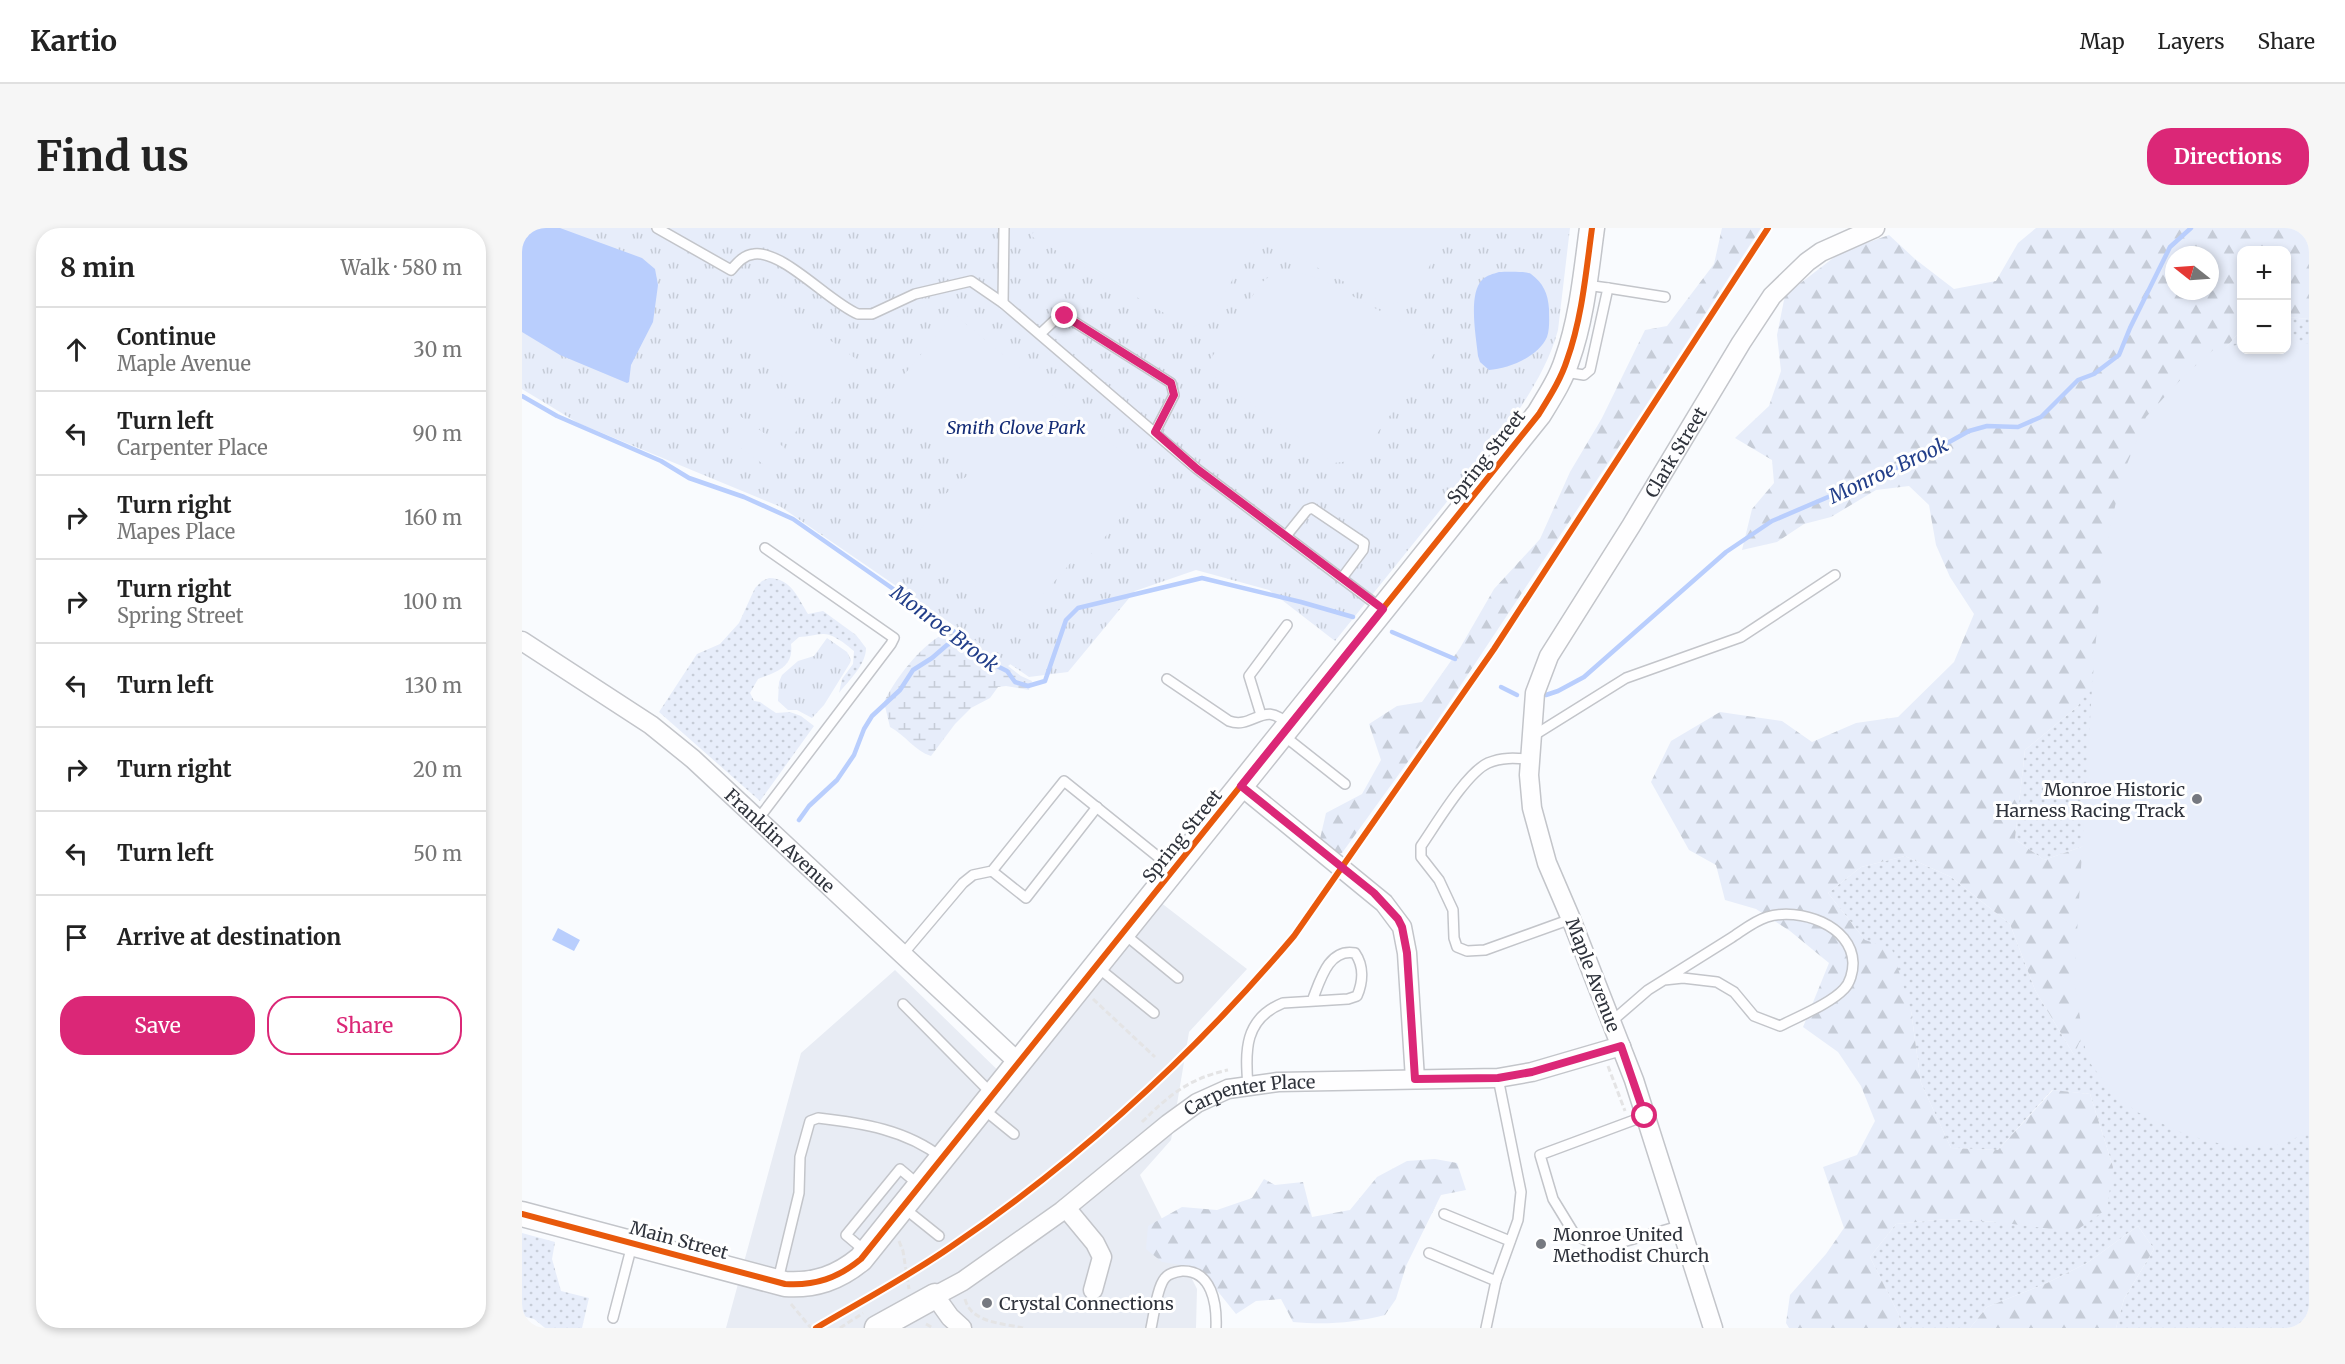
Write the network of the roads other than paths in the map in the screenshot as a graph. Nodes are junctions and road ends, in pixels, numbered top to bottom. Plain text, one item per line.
1 (657, 228) edge
2 (1004, 228) edge
3 (1592, 228) edge
4 (1875, 228) edge
5 (1584, 284) junction
6 (1608, 288) junction
7 (1665, 297) dead end
8 (1003, 303) junction
9 (1040, 334) junction
10 (1563, 372) junction
11 (1155, 432) junction
12 (1286, 536) junction
13 (765, 548) dead end
14 (1835, 575) dead end
15 (1342, 578) junction
16 (1383, 609) junction
17 (1287, 625) dead end
18 (522, 641) edge
19 (1167, 679) dead end
20 (1261, 714) junction
21 (1531, 729) junction
22 (1286, 730) junction
23 (1529, 759) junction
24 (1345, 784) dead end
25 (1241, 786) junction
26 (1097, 807) junction
27 (759, 818) junction
28 (1174, 870) junction
29 (992, 871) junction
30 (1571, 919) junction
31 (1123, 933) junction
32 (903, 954) junction
33 (1096, 966) junction
34 (1178, 978) dead end
35 (1664, 980) junction
36 (1312, 1001) junction
37 (903, 1004) dead end
38 (1154, 1013) dead end
39 (1611, 1022) junction
40 (1621, 1046) junction
41 (1018, 1063) junction
42 (1498, 1078) junction
43 (1415, 1079) junction
44 (1248, 1086) junction
45 (987, 1102) junction
46 (1637, 1119) junction
47 (1014, 1134) dead end
48 (942, 1158) junction
49 (921, 1186) junction
50 (903, 1208) junction
51 (1066, 1208) junction
52 (522, 1214) edge
53 (1444, 1214) dead end
54 (1679, 1226) junction
55 (939, 1236) dead end
56 (1510, 1241) junction
57 (633, 1243) junction
58 (867, 1252) junction
59 (1429, 1254) dead end
60 (829, 1279) joint
61 (1496, 1281) junction
62 (926, 1290) junction
63 (1093, 1290) dead end
64 (782, 1291) junction
65 (613, 1318) dead end
66 (872, 1319) edge
67 (957, 1327) edge
68 (1151, 1328) edge
69 (1216, 1328) edge
70 (1486, 1328) edge
71 (1713, 1328) edge

1 - 8 lane
2 - 8 lane
3 - 5 street, Spring Street
4 - 21 street, Clark Street
5 - 6 lane
5 - 10 street, Spring Street
6 - 7 lane
6 - 10 lane
8 - 9 lane
9 - 11 lane
9 - 11 lane
10 - 16 street, Spring Street
11 - 12 lane
12 - 15 lane
12 - 15 lane
13 - 27 lane
14 - 21 lane
15 - 16 lane
16 - 22 street, Spring Street
17 - 20 lane
18 - 27 street, Franklin Avenue
19 - 20 lane
20 - 22 lane
21 - 23 street, Maple Avenue
22 - 24 lane
22 - 25 street, Spring Street
23 - 30 street, Maple Avenue
23 - 30 lane
25 - 28 street, Spring Street
25 - 43 street
26 - 28 lane
26 - 29 lane
26 - 29 lane
27 - 32 street, Franklin Avenue
28 - 31 street, Spring Street
29 - 32 lane
30 - 39 street, Maple Avenue
31 - 33 street, Spring Street
31 - 34 lane
32 - 41 street, Franklin Avenue
33 - 38 lane
33 - 41 street, Spring Street
35 - 35 lane
35 - 39 lane
36 - 36 lane
36 - 44 lane
37 - 45 lane
39 - 40 street, Maple Avenue
40 - 42 street, Carpenter Place
40 - 46 street, Maple Avenue
41 - 45 street, Spring Street
42 - 43 street, Carpenter Place
42 - 56 lane
43 - 44 street, Carpenter Place
44 - 51 street, Carpenter Place
45 - 47 lane
45 - 48 street, Spring Street
46 - 54 street, Maple Avenue
46 - 54 lane
48 - 49 street, Spring Street
48 - 64 lane
49 - 50 street, Spring Street
49 - 58 lane
50 - 55 lane
50 - 58 street, Spring Street
51 - 62 street, Carpenter Place
51 - 63 street
52 - 57 street, Main Street
53 - 56 lane
54 - 71 street, Maple Avenue
56 - 61 lane
57 - 64 street, Main Street
57 - 65 lane
58 - 60 street, Spring Street
59 - 61 lane
60 - 64 street, Main Street
61 - 70 lane
62 - 66 street
62 - 67 street
68 - 69 lane

